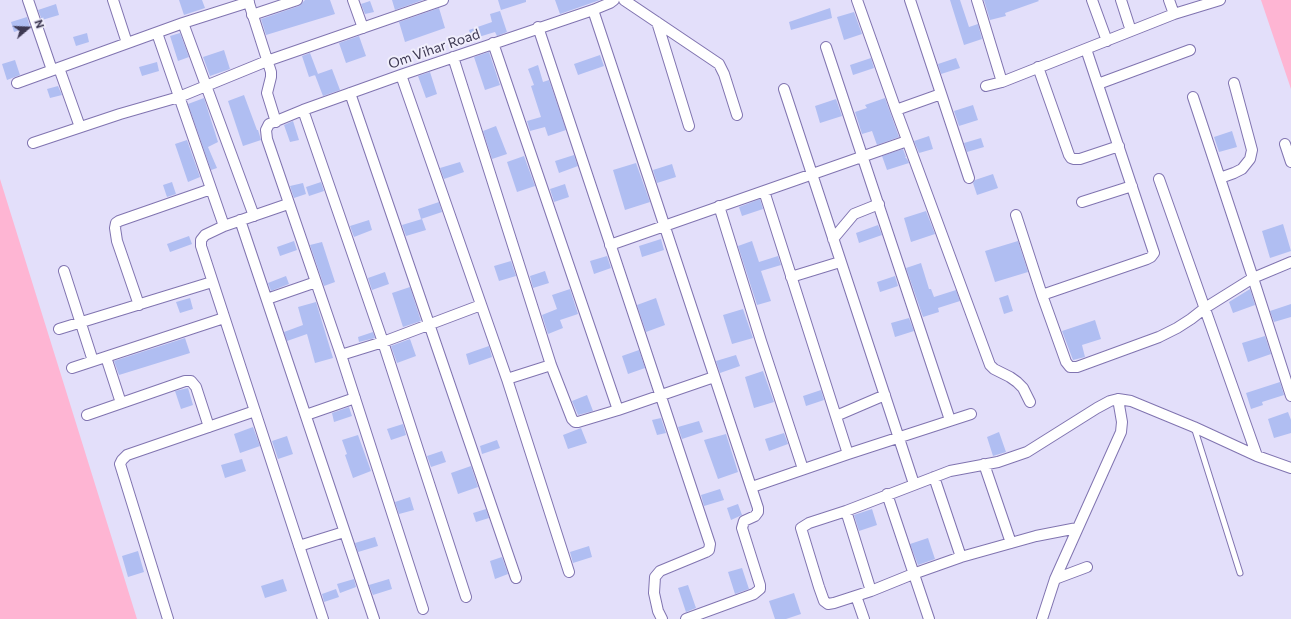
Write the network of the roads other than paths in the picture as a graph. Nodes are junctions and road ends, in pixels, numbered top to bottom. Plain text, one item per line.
1 (28, 0) edge
2 (297, 0) edge
3 (353, 0) edge
4 (443, 0) edge
5 (614, 0) edge
6 (624, 0) edge
7 (857, 0) edge
8 (910, 0) edge
9 (977, 0) edge
10 (1092, 0) edge
11 (1121, 0) edge
12 (1169, 0) edge
13 (1220, 0) edge
14 (117, 1) edge
15 (248, 1) edge
16 (593, 10) junction
17 (1174, 14) junction
18 (252, 15) junction
19 (656, 22) junction
20 (183, 23) junction
21 (538, 27) junction
22 (363, 28) junction
23 (1131, 30) junction
24 (157, 33) junction
25 (1107, 41) junction
26 (127, 43) junction
27 (493, 43) junction
28 (826, 47) dead end
29 (1086, 49) junction
30 (1190, 50) dead end
31 (453, 57) junction
32 (267, 62) junction
33 (1038, 67) junction
34 (55, 69) junction
35 (401, 75) junction
36 (1002, 82) junction
37 (17, 83) dead end
38 (1234, 83) dead end
39 (1098, 84) junction
40 (206, 86) junction
41 (986, 86) dead end
42 (784, 89) dead end
43 (350, 93) junction
44 (941, 94) junction
45 (179, 97) junction
46 (1193, 97) dead end
47 (303, 110) junction
48 (896, 110) junction
49 (737, 115) dead end
50 (276, 122) junction
51 (689, 126) dead end
52 (80, 127) junction
53 (907, 141) junction
54 (33, 143) dead end
55 (1285, 144) dead end
56 (1119, 146) junction
57 (862, 156) junction
58 (1291, 162) edge
59 (812, 174) junction
60 (969, 178) dead end
61 (1220, 178) junction
62 (1159, 179) dead end
63 (1132, 186) junction
64 (212, 189) junction
65 (764, 191) junction
66 (1082, 202) dead end
67 (288, 204) junction
68 (879, 204) junction
69 (719, 206) junction
70 (1016, 214) dead end
71 (254, 216) junction
72 (240, 220) junction
73 (224, 226) junction
74 (664, 226) junction
75 (833, 239) junction
76 (610, 244) junction
77 (840, 262) junction
78 (1291, 262) edge
79 (64, 271) dead end
80 (791, 277) junction
81 (1253, 278) junction
82 (212, 282) junction
83 (316, 282) junction
84 (1042, 295) junction
85 (267, 299) junction
86 (139, 304) junction
87 (480, 305) junction
88 (1205, 308) junction
89 (224, 318) junction
90 (81, 322) junction
91 (430, 324) junction
92 (59, 329) dead end
93 (383, 342) junction
94 (341, 355) junction
95 (106, 357) junction
96 (93, 361) junction
97 (552, 365) junction
98 (72, 368) dead end
99 (714, 377) junction
100 (507, 379) junction
101 (661, 396) junction
102 (885, 396) junction
103 (1291, 396) edge
104 (355, 398) junction
105 (1118, 399) junction
106 (1030, 402) dead end
107 (121, 403) junction
108 (618, 410) junction
109 (255, 411) junction
110 (971, 414) dead end
111 (87, 415) dead end
112 (306, 415) junction
113 (836, 416) junction
114 (950, 420) junction
115 (209, 427) junction
116 (1194, 427) junction
117 (899, 437) junction
118 (848, 454) junction
119 (1257, 456) junction
120 (984, 464) junction
121 (1291, 468) edge
122 (803, 469) junction
123 (934, 477) junction
124 (914, 484) junction
125 (752, 487) junction
126 (886, 494) junction
127 (846, 511) junction
128 (1077, 528) junction
129 (344, 532) junction
130 (1011, 543) junction
131 (299, 546) junction
132 (961, 556) junction
133 (1087, 567) dead end
134 (569, 572) dead end
135 (1240, 573) dead end
136 (913, 574) junction
137 (516, 578) dead end
138 (1055, 579) junction
139 (871, 591) junction
140 (856, 596) junction
141 (466, 597) dead end
142 (423, 609) dead end
143 (168, 619) edge
144 (323, 619) edge
145 (374, 619) edge
146 (662, 619) edge
147 (686, 619) edge
148 (864, 619) edge
149 (929, 619) edge
150 (1042, 619) edge

1 - 34 street
2 - 18 street
3 - 22 street
4 - 22 street
5 - 16 street, Om Vihar Road
6 - 19 street
7 - 48 street
8 - 44 street
9 - 36 street
10 - 25 street
11 - 23 street
12 - 17 street
13 - 17 street
14 - 26 street
15 - 18 street
15 - 20 street
16 - 21 street, Om Vihar Road
16 - 74 street
17 - 23 street
18 - 32 street
19 - 49 street
19 - 51 street
20 - 24 street
20 - 40 street
21 - 27 street, Om Vihar Road
21 - 76 street
22 - 32 street
23 - 25 street
24 - 26 street
24 - 45 street
25 - 29 street
26 - 34 street
27 - 31 street, Om Vihar Road
27 - 108 street
28 - 57 street
29 - 33 street
29 - 39 street
30 - 39 street
31 - 35 street, Om Vihar Road
31 - 97 street
32 - 40 street
32 - 50 street
33 - 36 street
33 - 56 street
34 - 37 street
34 - 52 street
35 - 43 street, Om Vihar Road
35 - 87 street
36 - 41 street
38 - 61 street
39 - 56 street
40 - 45 street
40 - 71 street
42 - 59 street
43 - 47 street, Om Vihar Road
43 - 91 street
44 - 48 street
44 - 60 street
45 - 52 street
45 - 64 street
46 - 61 street
47 - 50 street, Om Vihar Road
47 - 93 street
48 - 53 street
50 - 67 street, Om Vihar Road
52 - 54 street
53 - 57 street
53 - 106 street
55 - 58 street
56 - 63 street
57 - 59 street
57 - 68 street
59 - 65 street
59 - 75 street
61 - 81 street
62 - 88 street
63 - 66 street
63 - 84 street
64 - 73 street
64 - 86 street
65 - 69 street
65 - 80 street
67 - 71 street
67 - 83 street
68 - 75 street
68 - 114 street
69 - 74 street
69 - 122 street
70 - 84 street
71 - 72 street
72 - 73 street
72 - 85 street
73 - 82 street
74 - 76 street
74 - 99 street
75 - 77 street
76 - 101 street
77 - 80 street
77 - 102 street
78 - 81 street
79 - 90 street
80 - 113 street
81 - 88 street
81 - 103 street
82 - 86 street
82 - 89 street
83 - 85 street
83 - 94 street
84 - 88 street
85 - 112 street
86 - 90 street
87 - 91 street
87 - 100 street
88 - 119 street
89 - 95 street
89 - 109 street
90 - 92 street
90 - 96 street
91 - 93 street
91 - 137 street
93 - 94 street
93 - 141 street
94 - 104 street
95 - 96 street
95 - 107 street
96 - 98 street
97 - 100 street
97 - 108 street
99 - 101 street
99 - 125 street
100 - 134 street
101 - 108 street
101 - 146 street
102 - 113 street
102 - 117 street
104 - 112 street
104 - 142 street
105 - 116 street
105 - 120 street
105 - 128 street
107 - 111 street
107 - 115 street
109 - 115 street
109 - 131 street
110 - 114 street
112 - 129 street
113 - 118 street
114 - 117 street
115 - 143 street
116 - 119 street
116 - 135 lane
117 - 118 street
117 - 124 street
118 - 122 street
119 - 121 street
120 - 123 street
120 - 130 street
122 - 125 street
123 - 124 street
123 - 132 street
124 - 126 street
125 - 147 street
126 - 127 street
126 - 136 street
127 - 139 street
127 - 140 street
128 - 130 street
128 - 138 street
129 - 131 street
129 - 145 street
130 - 132 street
131 - 144 street
132 - 136 street
133 - 138 street
136 - 139 street
136 - 149 street
138 - 150 street
139 - 140 street
140 - 148 street

